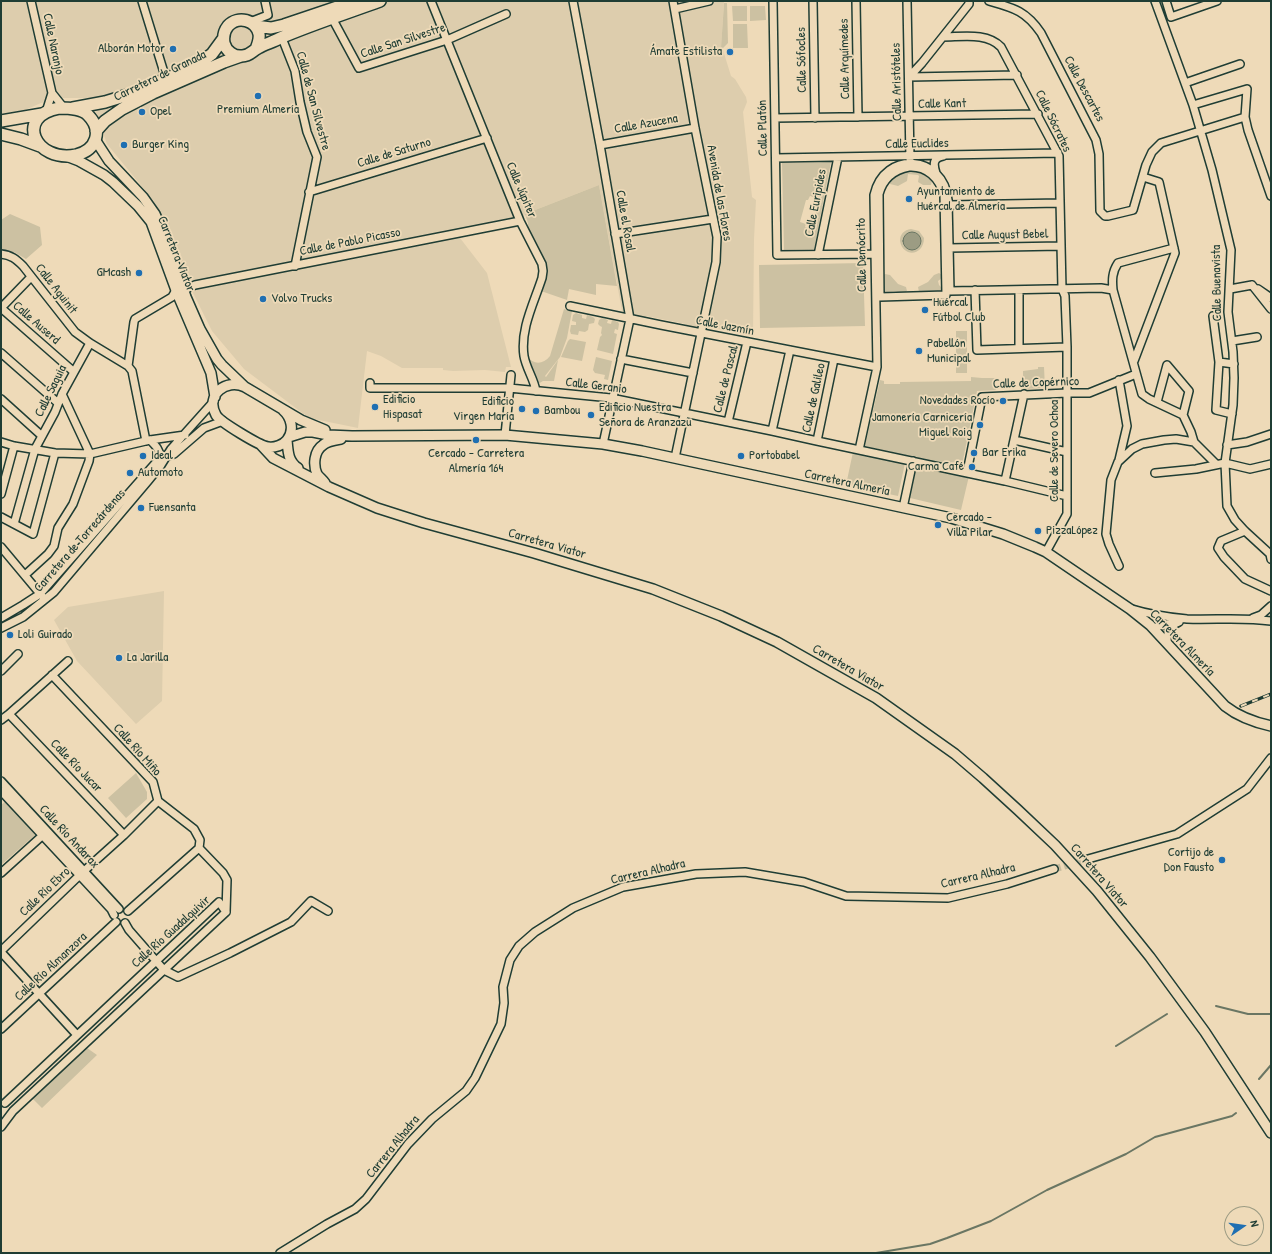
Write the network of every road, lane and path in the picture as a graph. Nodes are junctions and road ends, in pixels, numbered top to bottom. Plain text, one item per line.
1 (32, 1) edge
2 (142, 1) edge
3 (265, 1) edge
4 (354, 1) edge
5 (380, 1) edge
6 (431, 1) edge
7 (573, 1) edge
8 (673, 1) edge
9 (709, 1) edge
10 (773, 1) edge
11 (813, 1) edge
12 (856, 1) edge
13 (907, 1) edge
14 (969, 1) edge
15 (989, 1) edge
16 (1155, 1) edge
17 (1166, 1) edge
18 (1217, 1) edge
19 (675, 9) junction
20 (506, 14) dead end
21 (329, 15) junction
22 (252, 24) junction
23 (943, 37) junction
24 (282, 38) junction
25 (223, 39) junction
26 (447, 40) junction
27 (256, 49) junction
28 (241, 56) junction
29 (1240, 64) dead end
30 (1017, 75) junction
31 (909, 77) junction
32 (166, 79) junction
33 (1185, 83) junction
34 (52, 93) junction
35 (1193, 105) junction
36 (67, 108) junction
37 (44, 113) junction
38 (1038, 114) junction
39 (910, 116) junction
40 (858, 117) junction
41 (1245, 117) junction
42 (775, 118) junction
43 (815, 118) junction
44 (1, 121) edge
45 (695, 128) junction
46 (1200, 131) junction
47 (1, 134) edge
48 (96, 136) junction
49 (487, 138) junction
50 (600, 145) junction
51 (40, 146) junction
52 (1058, 153) junction
53 (945, 155) junction
54 (66, 156) junction
55 (875, 156) junction
56 (838, 157) junction
57 (776, 158) junction
58 (910, 159) junction
59 (923, 169) joint
60 (936, 173) junction
61 (885, 174) junction
62 (1143, 177) junction
63 (1270, 187) edge
64 (309, 192) junction
65 (1271, 196) edge
66 (1060, 203) junction
67 (949, 205) junction
68 (713, 219) junction
69 (520, 221) junction
70 (615, 234) junction
71 (1061, 246) junction
72 (949, 248) junction
73 (1174, 248) junction
74 (1, 254) edge
75 (874, 254) junction
76 (818, 255) junction
77 (295, 266) junction
78 (31, 277) junction
79 (1252, 284) junction
80 (1062, 289) junction
81 (1230, 289) junction
82 (180, 290) junction
83 (975, 290) junction
84 (1019, 290) junction
85 (1113, 290) junction
86 (1271, 298) edge
87 (570, 306) dead end
88 (1, 308) edge
89 (1271, 309) edge
90 (1213, 316) dead end
91 (630, 319) junction
92 (701, 333) junction
93 (1257, 337) dead end
94 (1232, 341) junction
95 (747, 342) junction
96 (90, 343) junction
97 (1067, 347) junction
98 (1019, 348) junction
99 (790, 350) junction
100 (1, 353) edge
101 (621, 359) junction
102 (834, 359) junction
103 (1134, 361) junction
104 (1219, 362) junction
105 (1234, 364) junction
106 (128, 366) junction
107 (877, 367) junction
108 (74, 372) junction
109 (693, 373) junction
110 (1136, 374) junction
111 (511, 375) dead end
112 (1119, 380) junction
113 (370, 383) dead end
114 (245, 387) junction
115 (509, 388) junction
116 (536, 391) junction
117 (1067, 393) junction
118 (62, 394) junction
119 (1024, 394) junction
120 (613, 398) junction
121 (1, 399) edge
122 (214, 399) junction
123 (1157, 402) junction
124 (58, 403) junction
125 (282, 410) junction
126 (684, 413) junction
127 (1232, 414) junction
128 (1183, 415) junction
129 (223, 421) junction
130 (728, 422) junction
131 (772, 431) junction
132 (185, 434) junction
133 (1271, 434) edge
134 (505, 435) junction
135 (42, 436) junction
136 (352, 436) junction
137 (288, 439) junction
138 (148, 440) junction
139 (1014, 440) junction
140 (817, 441) junction
141 (1, 442) edge
142 (1194, 442) junction
143 (260, 444) junction
144 (603, 444) junction
145 (1227, 445) junction
146 (14, 446) junction
147 (35, 449) junction
148 (859, 450) junction
149 (1067, 452) junction
150 (55, 453) junction
151 (90, 454) junction
152 (163, 458) junction
153 (675, 458) junction
154 (913, 462) junction
155 (1118, 462) junction
156 (1225, 463) junction
157 (1216, 464) junction
158 (1271, 464) edge
159 (966, 472) junction
160 (1155, 473) dead end
161 (310, 478) junction
162 (1005, 480) junction
163 (329, 487) junction
164 (1, 494) edge
165 (1067, 496) junction
166 (903, 508) junction
167 (1, 517) edge
168 (14, 524) junction
169 (1245, 531) junction
170 (88, 540) junction
171 (94, 544) junction
172 (1, 547) edge
173 (1046, 552) junction
174 (1271, 555) edge
175 (1119, 566) dead end
176 (25, 575) junction
177 (1271, 591) edge
178 (42, 597) junction
179 (1271, 606) edge
180 (1130, 609) junction
181 (1168, 617) junction
182 (1, 618) edge
183 (1253, 618) junction
184 (1188, 619) junction
185 (1271, 621) edge
186 (1152, 626) junction
187 (1, 628) edge
188 (1167, 642) junction
189 (18, 654) dead end
190 (68, 661) dead end
191 (1, 671) edge
192 (52, 675) junction
193 (10, 714) junction
194 (1, 721) edge
195 (1271, 726) edge
196 (1271, 758) edge
197 (1, 781) edge
198 (2, 794) edge
199 (158, 801) junction
200 (43, 835) junction
201 (124, 835) junction
202 (200, 844) junction
203 (1088, 859) tunnel mouth
204 (1054, 869) tunnel mouth
205 (1, 873) edge
206 (82, 873) junction
207 (128, 911) junction
208 (328, 911) dead end
209 (226, 912) junction
210 (117, 915) junction
211 (126, 923) junction
212 (1, 952) edge
213 (157, 961) junction
214 (164, 970) junction
215 (39, 995) junction
216 (1, 1029) edge
217 (77, 1035) junction
218 (3, 1101) edge
219 (12, 1111) junction
220 (1, 1127) edge
221 (1271, 1133) edge
222 (280, 1253) edge

1 - 34 street, Calle Naranjo
2 - 32 street
3 - 22 street
4 - 21 highway
5 - 21 highway
6 - 26 street, Calle Júpiter
7 - 50 street, Calle el Rosal
8 - 19 street, Avenida de las Flores
9 - 19 street
10 - 42 street, Calle Platón
11 - 43 street, Calle Sófocles
12 - 40 street, Calle Arquímedes
13 - 31 street, Calle Aristóteles
14 - 23 street
15 - 62 street, Calle Descartes
16 - 33 street, Calle Buenavista
17 - 18 street
19 - 45 street, Avenida de las Flores
20 - 26 street, Calle San Silvestre
21 - 22 highway
21 - 24 highway
21 - 26 street, Calle San Silvestre
22 - 25 highway
22 - 27 highway
23 - 30 street, Calle Sócrates
23 - 31 street
24 - 27 highway
24 - 64 street, Calle de San Silvestre
25 - 28 highway
25 - 32 highway, Carretera de Granada
26 - 49 street, Calle Júpiter
27 - 28 highway
28 - 48 highway, Carretera de Granada
29 - 33 street
30 - 31 street
30 - 38 street, Calle Sócrates
31 - 39 street, Calle Aristóteles
32 - 36 highway, Carretera de Granada
33 - 35 street, Calle Buenavista
34 - 36 street, Calle Naranjo
34 - 37 street, Calle Naranjo
35 - 41 street
35 - 46 street, Calle Buenavista
36 - 37 highway
36 - 48 highway
37 - 44 highway
37 - 51 highway
38 - 39 street, Calle Kant
38 - 52 street, Calle Sócrates
39 - 40 street, Calle Kant
39 - 58 street, Calle Aristóteles
40 - 43 street, Calle Kant
41 - 46 street
41 - 63 street
42 - 43 street, Calle Kant
42 - 57 street, Calle Platón
45 - 50 street, Calle Azucena
45 - 68 street, Avenida de las Flores
46 - 62 street
46 - 81 street, Calle Buenavista
47 - 51 highway
48 - 54 highway
48 - 82 main road, Carretera Viator
49 - 64 street, Calle de Saturno
49 - 69 street, Calle Júpiter
50 - 70 street, Calle el Rosal
51 - 54 highway
52 - 53 street, Calle Euclides
52 - 66 street, Calle Sócrates
53 - 58 street, Calle Euclides
53 - 60 street
54 - 82 main road, Carretera Viator
55 - 56 street, Calle Euclides
55 - 58 street, Calle Euclides
55 - 61 street
56 - 57 street, Calle Euclides
56 - 76 street, Calle Euripides
57 - 76 street, Calle Platón
58 - 60 street
58 - 61 street
59 - 59 street
60 - 67 street
61 - 75 street, Calle Demócrito
62 - 73 street
63 - 65 street
64 - 77 street, Calle de San Silvestre
66 - 67 street
66 - 71 street, Calle Sócrates
67 - 72 street
68 - 70 street
68 - 92 street, Avenida de las Flores
69 - 77 street, Calle de Pablo Picasso
69 - 116 street, Calle Júpiter
70 - 91 street, Calle el Rosal
71 - 72 street, Calle August Bebel
71 - 80 street, Calle Sócrates
72 - 83 street
73 - 85 street
73 - 103 street
74 - 78 street, Calle Aguinit
75 - 76 street
75 - 107 street, Calle Demócrito
77 - 82 street, Calle de Pablo Picasso
78 - 88 street
78 - 96 street, Calle Aguinit
79 - 81 street
79 - 86 street
79 - 89 street
80 - 84 street
80 - 85 street
80 - 97 street, Calle Sócrates
81 - 94 street, Calle Buenavista
82 - 106 street
82 - 114 main road, Carretera Viator
82 - 122 main road, Carretera Viator
83 - 84 street
83 - 98 street
84 - 98 street
85 - 103 street
87 - 91 street, Calle Jazmín
88 - 108 street, Calle Auserd
90 - 104 street
91 - 92 street, Calle Jazmín
91 - 101 street, Calle el Rosal
92 - 95 street, Calle Jazmín
92 - 109 street, Avenida de las Flores
93 - 94 street
94 - 105 street, Calle Buenavista
95 - 99 street, Calle Jazmín
95 - 130 street, Calle de Pascal
96 - 106 street, Calle Aguinit
96 - 108 street, Calle Saguia
97 - 98 street
97 - 117 street, Calle Sócrates
99 - 102 street, Calle Jazmín
99 - 131 street
100 - 124 street
101 - 109 street
101 - 120 street, Calle el Rosal
102 - 107 street, Calle Jazmín
102 - 140 street, Calle de Galileo
103 - 110 street
104 - 105 street
104 - 127 street
105 - 127 street, Calle Buenavista
106 - 138 street
107 - 148 street, Calle Demócrito
108 - 118 street, Calle Saguia
109 - 126 street, Avenida de las Flores
110 - 112 street, Calle de Copérnico
110 - 123 street
111 - 115 street
112 - 117 street, Calle de Copérnico
112 - 155 street
113 - 115 street, Calle Geranio
114 - 122 main road
114 - 125 main road, Carretera Viator
115 - 116 street, Calle Geranio
115 - 134 street
116 - 120 street, Calle Geranio
117 - 119 street, Calle de Copérnico
117 - 149 street, Calle de Severo Ochoa
118 - 124 street, Calle Saguia
118 - 151 street
119 - 139 street
119 - 159 street, Calle de Copérnico
120 - 126 street, Calle Geranio
120 - 144 street, Calle el Rosal
121 - 135 street
122 - 129 main road, Carretera Viator
122 - 132 street, Carretera de Torrecárdenas
123 - 128 street
123 - 128 street
124 - 135 street, Calle Saguia
125 - 136 main road, Carretera Viator
125 - 137 main road
126 - 130 street, Calle Geranio
126 - 153 street, Avenida de las Flores
127 - 145 street, Calle Buenavista
128 - 142 street
129 - 143 main road
129 - 152 street, Carretera de Torrecárdenas
130 - 131 street, Calle Geranio
131 - 140 street, Calle Geranio
132 - 138 street
132 - 152 street, Carretera de Torrecárdenas
133 - 145 street
134 - 136 main road, Carretera Almería
134 - 144 main road, Carretera Almería
135 - 147 street, Calle Saguia
136 - 137 main road
136 - 163 main road
137 - 143 main road
137 - 161 main road
138 - 151 street
138 - 152 street
139 - 149 street
139 - 162 street
140 - 148 street, Calle Geranio
141 - 146 street
142 - 155 street
142 - 157 street
143 - 161 main road, Carretera Viator
144 - 153 main road, Carretera Almería
145 - 156 street, Calle Buenavista
146 - 147 street
146 - 164 street
147 - 150 street
147 - 168 street, Calle Saguia
148 - 154 street, Calle Geranio
149 - 165 street, Calle de Severo Ochoa
150 - 151 street
150 - 168 street
151 - 176 street
152 - 170 street
152 - 171 street, Carretera de Torrecárdenas
153 - 166 main road, Carretera Almería
154 - 159 street, Calle Geranio
154 - 166 street
155 - 175 street
156 - 157 street
156 - 158 street
156 - 169 street, Calle Buenavista
157 - 160 street
159 - 162 street, Calle Geranio
161 - 163 main road, Carretera Viator
162 - 165 street, Calle Geranio
163 - 221 main road, Carretera Viator
165 - 173 street, Calle de Severo Ochoa
166 - 173 main road, Carretera Almería
167 - 168 street
169 - 174 street, Calle Buenavista
169 - 177 street
170 - 171 street
170 - 178 street
171 - 178 street, Carretera de Torrecárdenas
172 - 176 street
173 - 180 main road, Carretera Almería
176 - 178 street
178 - 182 street
178 - 187 street, Carretera de Torrecárdenas
179 - 183 street
180 - 181 street
180 - 186 main road, Carretera Almería
181 - 184 street
181 - 186 street
183 - 184 street
183 - 185 street
184 - 186 street
184 - 188 street
186 - 188 main road, Carretera Almería
188 - 195 main road, Carretera Almería
189 - 191 street
190 - 192 street
192 - 193 street
192 - 199 street, Calle Río Miño
193 - 194 street
193 - 201 street, Calle Río Jucar
196 - 203 street
197 - 206 street, Calle Río Andarax
198 - 200 street, Calle Río Andarax
199 - 201 street, Calle Río Ebro
199 - 202 street
200 - 205 street
200 - 206 street, Calle Río Andarax
201 - 206 street, Calle Río Ebro
202 - 207 street
202 - 209 street
204 - 222 street, Carrera Alhadra
206 - 210 street, Calle Río Andarax
206 - 212 street, Calle Río Ebro
207 - 210 street
207 - 211 street
208 - 214 street
209 - 213 street, Calle Río Guadalquivir
209 - 214 street, Calle Río Guadalquivir
210 - 211 street
210 - 215 street, Calle Río Almanzora
211 - 213 street
212 - 215 street
213 - 214 street
213 - 217 street, Calle Río Guadalquivir
214 - 219 street, Calle Río Guadalquivir
215 - 216 street, Calle Río Almanzora
215 - 217 street
217 - 218 street, Calle Río Guadalquivir
218 - 219 street
219 - 220 street, Calle Río Guadalquivir

